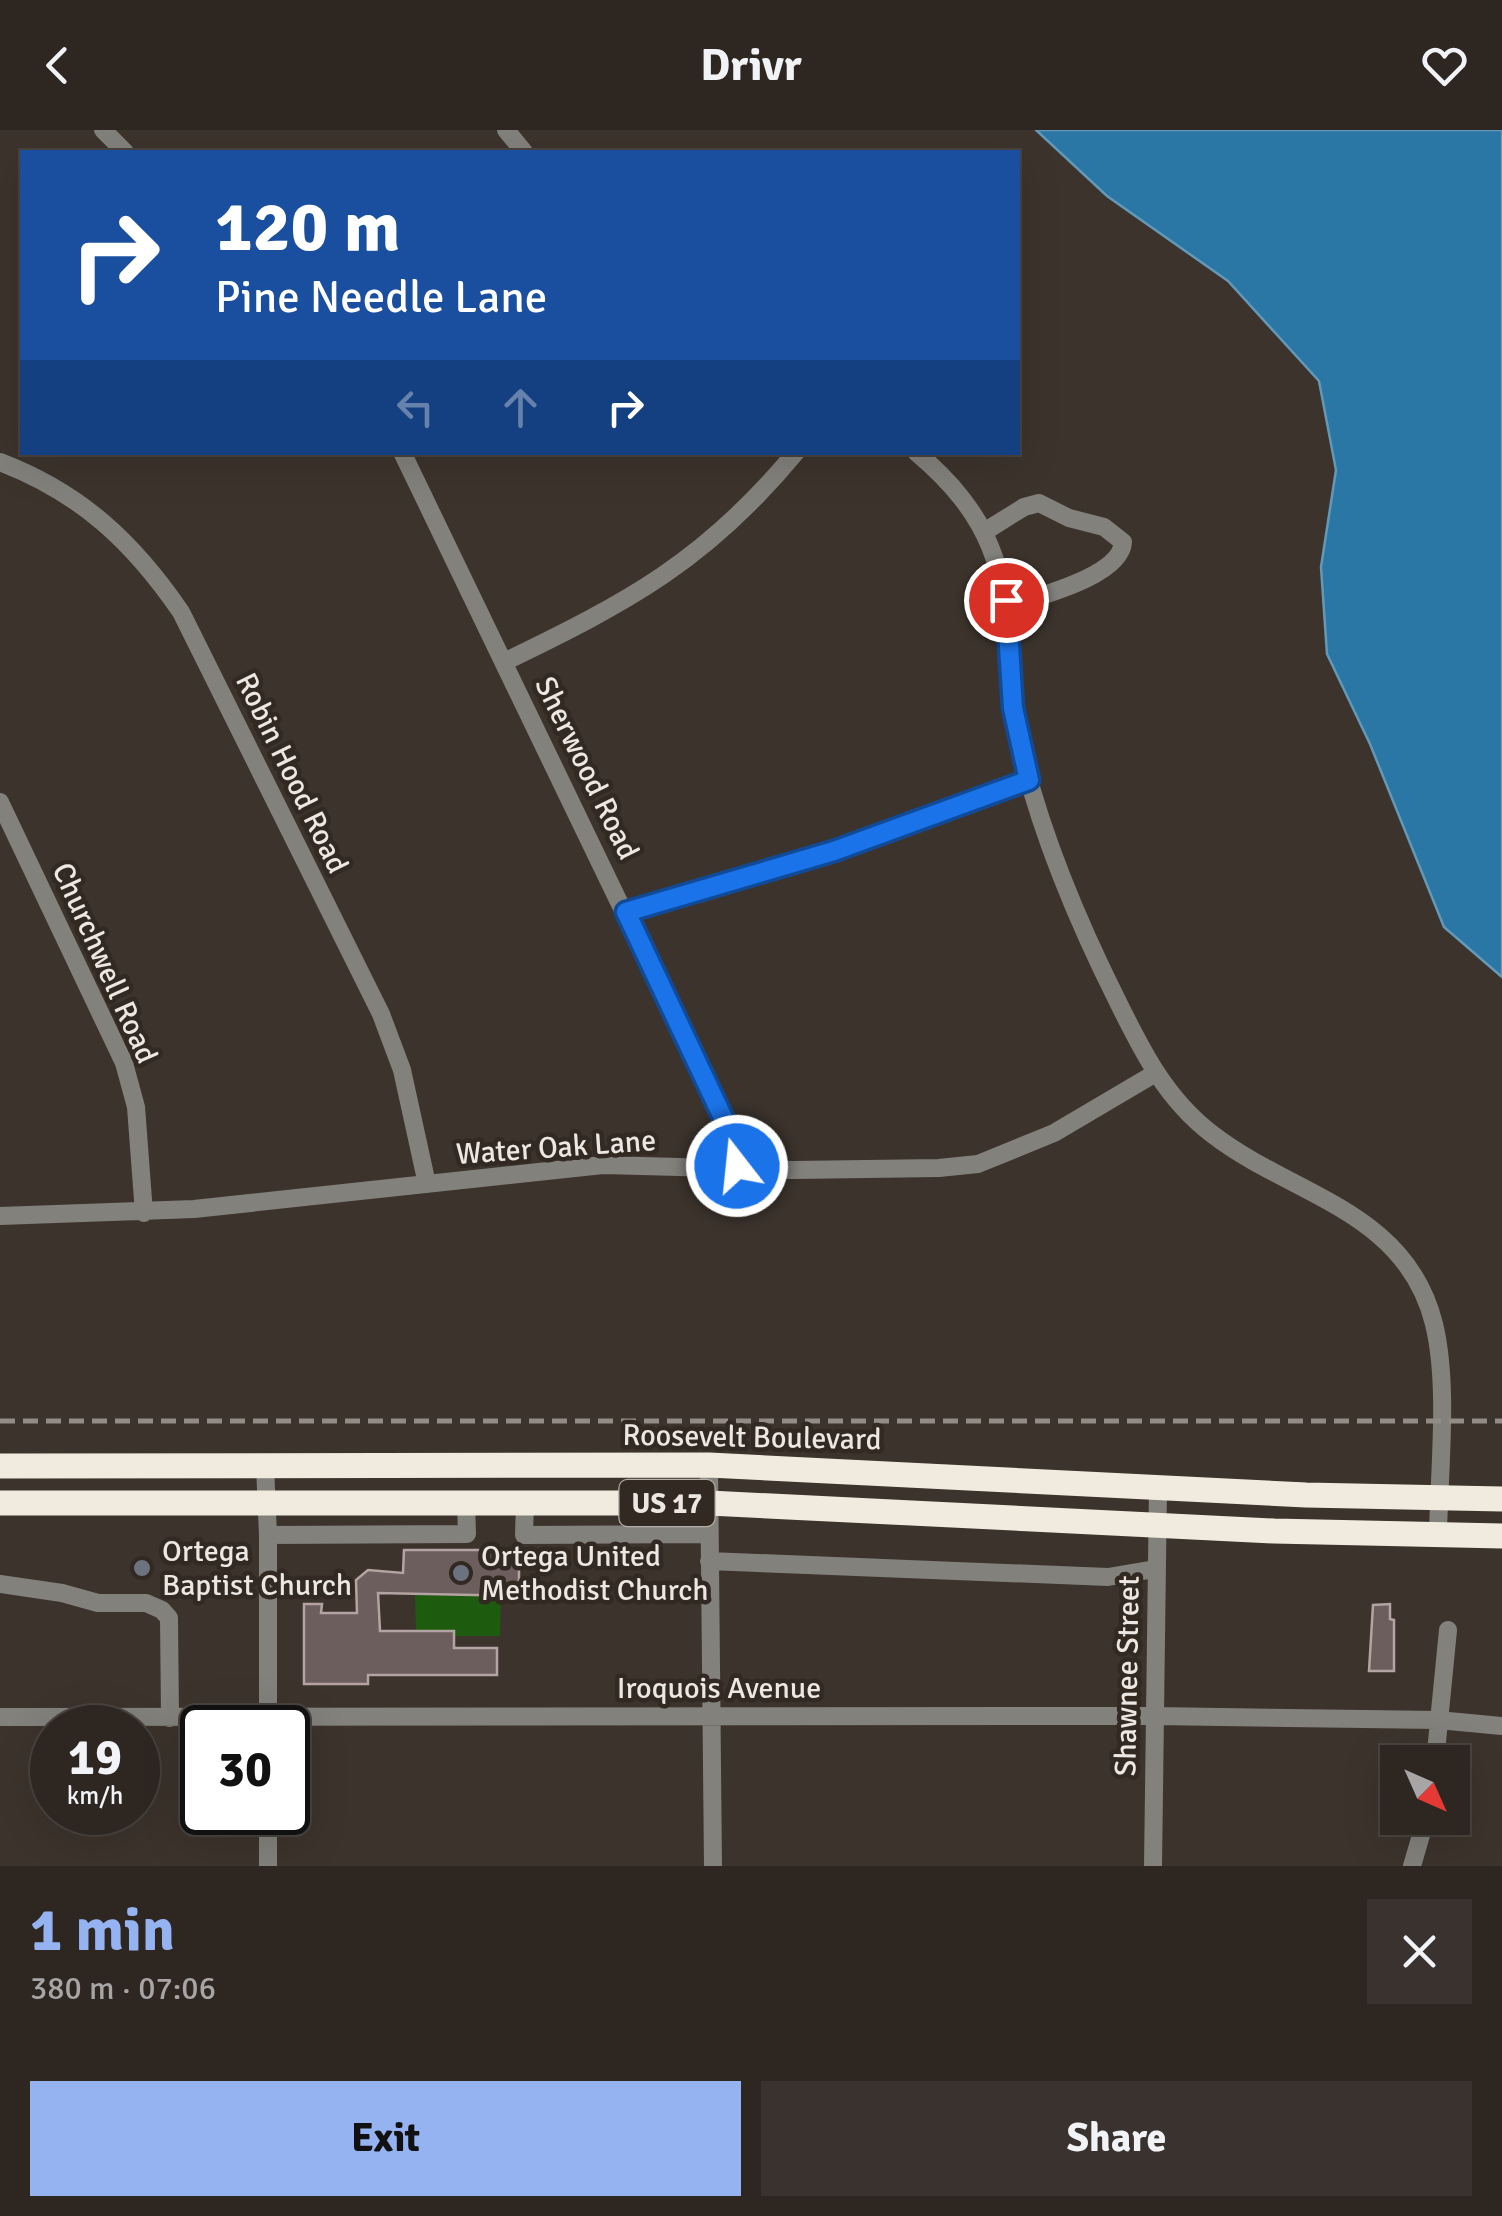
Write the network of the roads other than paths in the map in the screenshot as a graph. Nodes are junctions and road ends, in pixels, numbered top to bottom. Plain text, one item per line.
1 (103, 130) edge
2 (506, 130) edge
3 (123, 150) edge
4 (522, 150) edge
5 (403, 455) edge
6 (793, 455) edge
7 (919, 455) edge
8 (0, 462) edge
9 (984, 532) junction
10 (1007, 607) junction
11 (504, 662) junction
12 (1029, 780) junction
13 (0, 802) edge
14 (626, 912) junction
15 (1154, 1074) junction
16 (737, 1166) junction
17 (427, 1184) junction
18 (144, 1213) junction
19 (0, 1216) edge
20 (709, 1465) junction
21 (0, 1466) edge
22 (265, 1466) junction
23 (1158, 1487) junction
24 (1502, 1499) edge
25 (1439, 1500) junction
26 (466, 1502) junction
27 (266, 1503) junction
28 (524, 1503) junction
29 (709, 1503) junction
30 (0, 1504) edge
31 (1157, 1525) junction
32 (709, 1534) junction
33 (268, 1535) junction
34 (1438, 1535) junction
35 (1502, 1536) edge
36 (710, 1562) junction
37 (1155, 1569) junction
38 (0, 1584) edge
39 (1448, 1630) dead end
40 (268, 1705) edge
41 (711, 1716) junction
42 (1154, 1716) junction
43 (0, 1717) edge
44 (170, 1718) junction
45 (180, 1719) edge
46 (1438, 1720) junction
47 (310, 1722) edge
48 (1502, 1726) edge
49 (1436, 1745) edge
50 (268, 1835) edge
51 (1421, 1835) edge
52 (268, 1866) edge
53 (713, 1866) edge
54 (1153, 1866) edge
55 (1412, 1866) edge

1 - 3 street
2 - 4 street
5 - 11 street, Sherwood Road
6 - 11 street
7 - 9 street
8 - 17 street, Robin Hood Road
9 - 10 street
9 - 10 street
10 - 12 street
11 - 14 street, Sherwood Road
12 - 14 street
12 - 15 street
13 - 18 street, Churchwell Road
14 - 16 street, Sherwood Road
15 - 16 street, Water Oak Lane
15 - 25 street
16 - 17 street, Water Oak Lane
17 - 18 street, Water Oak Lane
18 - 19 street, Water Oak Lane
20 - 22 highway, Roosevelt Boulevard / US 17
20 - 23 highway, Roosevelt Boulevard / US 17
20 - 29 street
21 - 22 highway, Roosevelt Boulevard / US 17
22 - 27 street
23 - 25 highway, Roosevelt Boulevard / US 17
23 - 31 street, Shawnee Street
24 - 25 highway, Roosevelt Boulevard / US 17
25 - 34 street
26 - 27 highway, US 17
26 - 28 highway, US 17
26 - 33 street
27 - 30 highway, US 17
27 - 33 street
28 - 29 highway, US 17
28 - 32 street
29 - 31 highway, US 17
29 - 32 street
31 - 34 highway, US 17
31 - 37 street, Shawnee Street
32 - 36 street
33 - 40 street
34 - 35 highway, US 17
36 - 37 street
36 - 41 street
37 - 42 street, Shawnee Street
38 - 44 street
39 - 46 street
41 - 42 street, Iroquois Avenue
41 - 47 street, Iroquois Avenue
41 - 53 street
42 - 46 street, Iroquois Avenue
42 - 54 street, Shawnee Street
43 - 44 street, Iroquois Avenue
44 - 45 street, Iroquois Avenue
46 - 48 street, Iroquois Avenue
46 - 49 street
50 - 52 street
51 - 55 street

